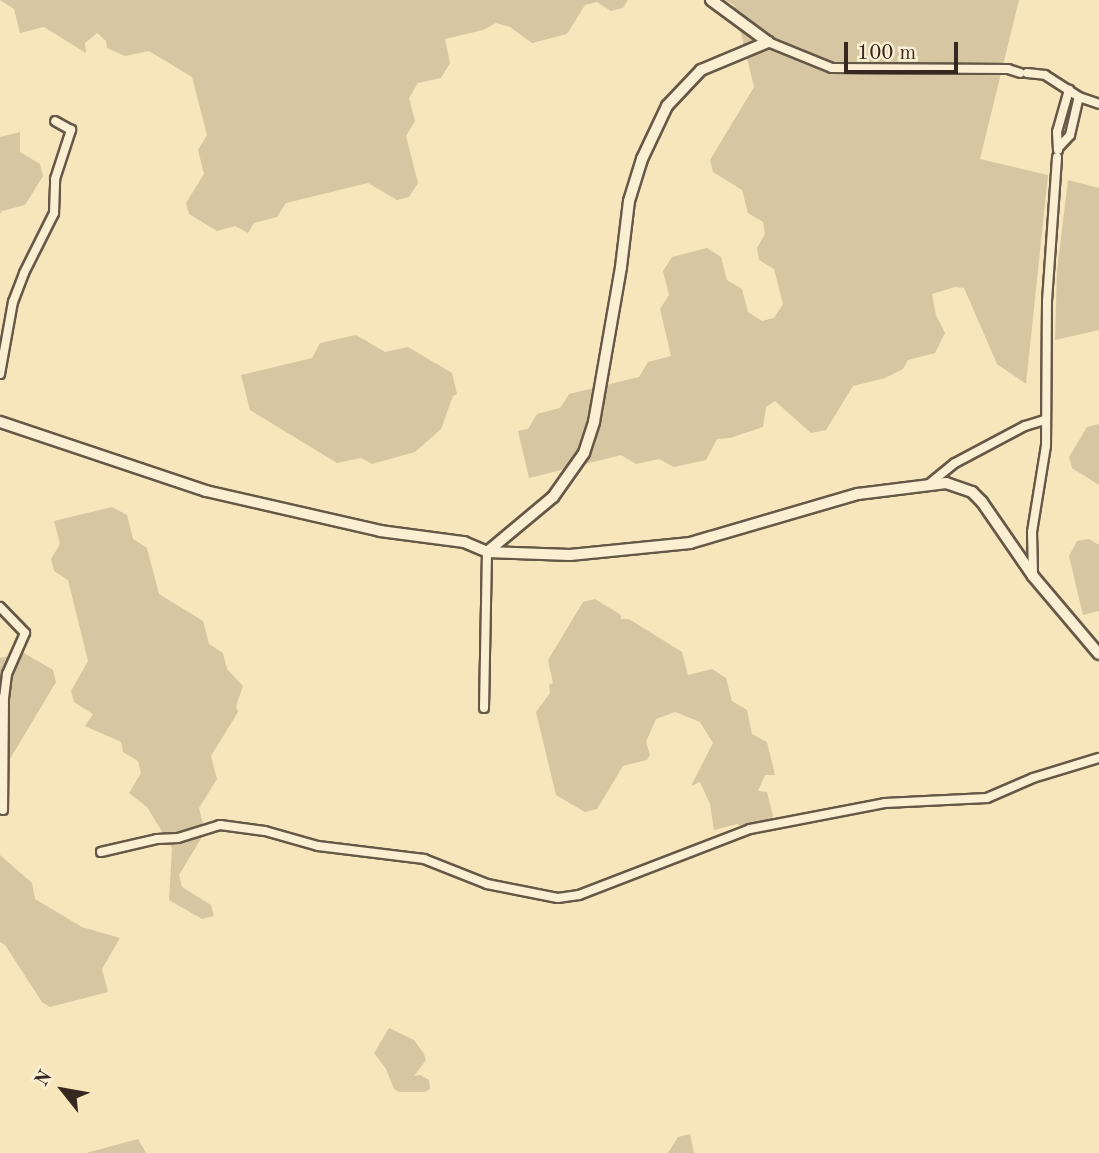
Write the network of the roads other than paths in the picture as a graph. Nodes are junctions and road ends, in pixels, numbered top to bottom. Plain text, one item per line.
1 (711, 0) edge
2 (768, 42) junction
3 (1069, 90) junction
4 (1079, 97) junction
5 (1099, 104) edge
6 (55, 121) dead end
7 (1058, 151) junction
8 (0, 374) edge
9 (1045, 420) junction
10 (0, 422) edge
11 (929, 484) junction
12 (487, 552) junction
13 (1032, 576) junction
14 (0, 607) edge
15 (1099, 654) edge
16 (484, 708) dead end
17 (1099, 758) edge
18 (3, 810) dead end
19 (101, 852) dead end

1 - 2 main road
2 - 3 street
2 - 12 main road
3 - 4 street
3 - 7 street
4 - 5 street
4 - 7 street
6 - 8 street
7 - 9 street
9 - 11 street
9 - 13 street
10 - 12 main road
11 - 12 main road
11 - 13 main road
12 - 16 street
13 - 15 main road
14 - 18 street
17 - 19 street

